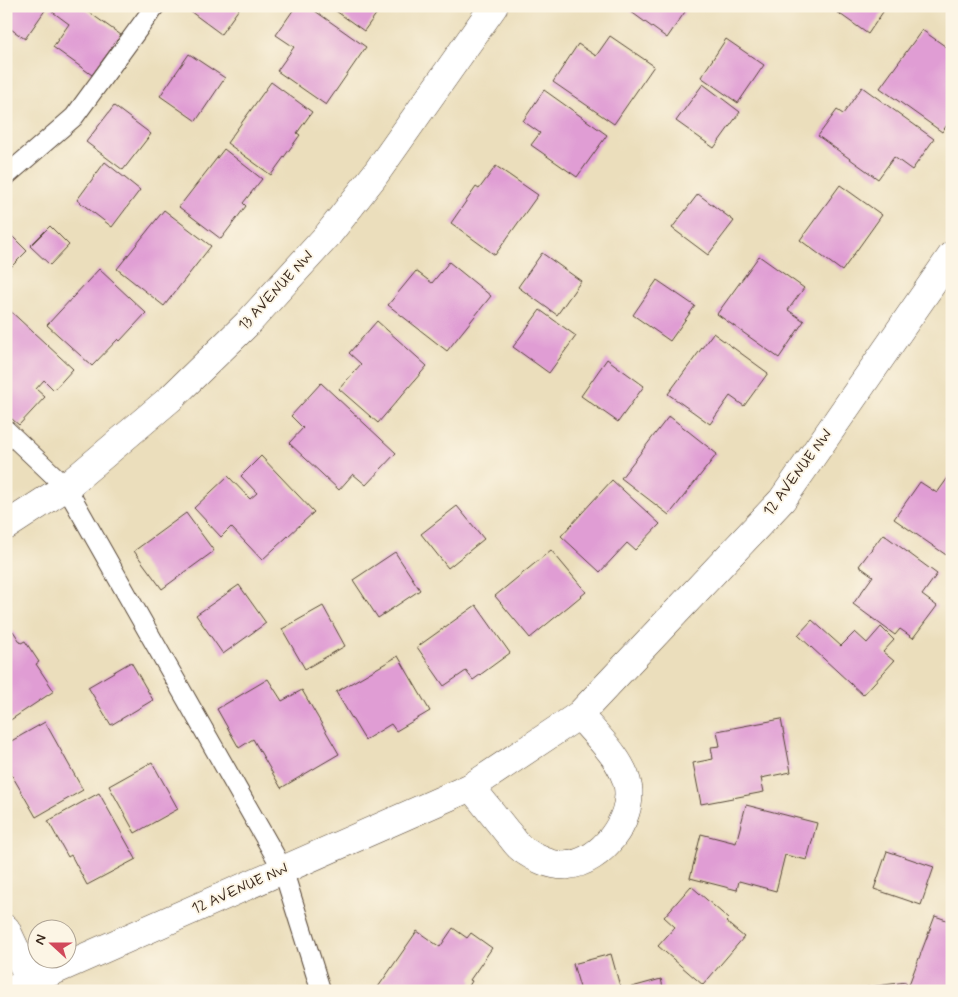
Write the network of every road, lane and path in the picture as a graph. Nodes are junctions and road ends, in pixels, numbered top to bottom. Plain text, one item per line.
1 (155, 6) edge
2 (494, 6) edge
3 (6, 176) edge
4 (952, 255) edge
5 (6, 430) edge
6 (66, 487) junction
7 (6, 526) edge
8 (579, 715) junction
9 (470, 787) junction
10 (283, 870) junction
11 (6, 929) edge
12 (26, 988) edge
13 (321, 991) edge

1 - 3 lane
2 - 6 street, 13 AVENUE NW
4 - 8 street, 12 AVENUE NW
5 - 6 lane
6 - 7 street, 13 AVENUE NW
6 - 10 lane
8 - 9 street, 12 AVENUE NW
8 - 9 street
9 - 10 street, 12 AVENUE NW
10 - 12 street, 12 AVENUE NW
10 - 13 lane
11 - 12 street

